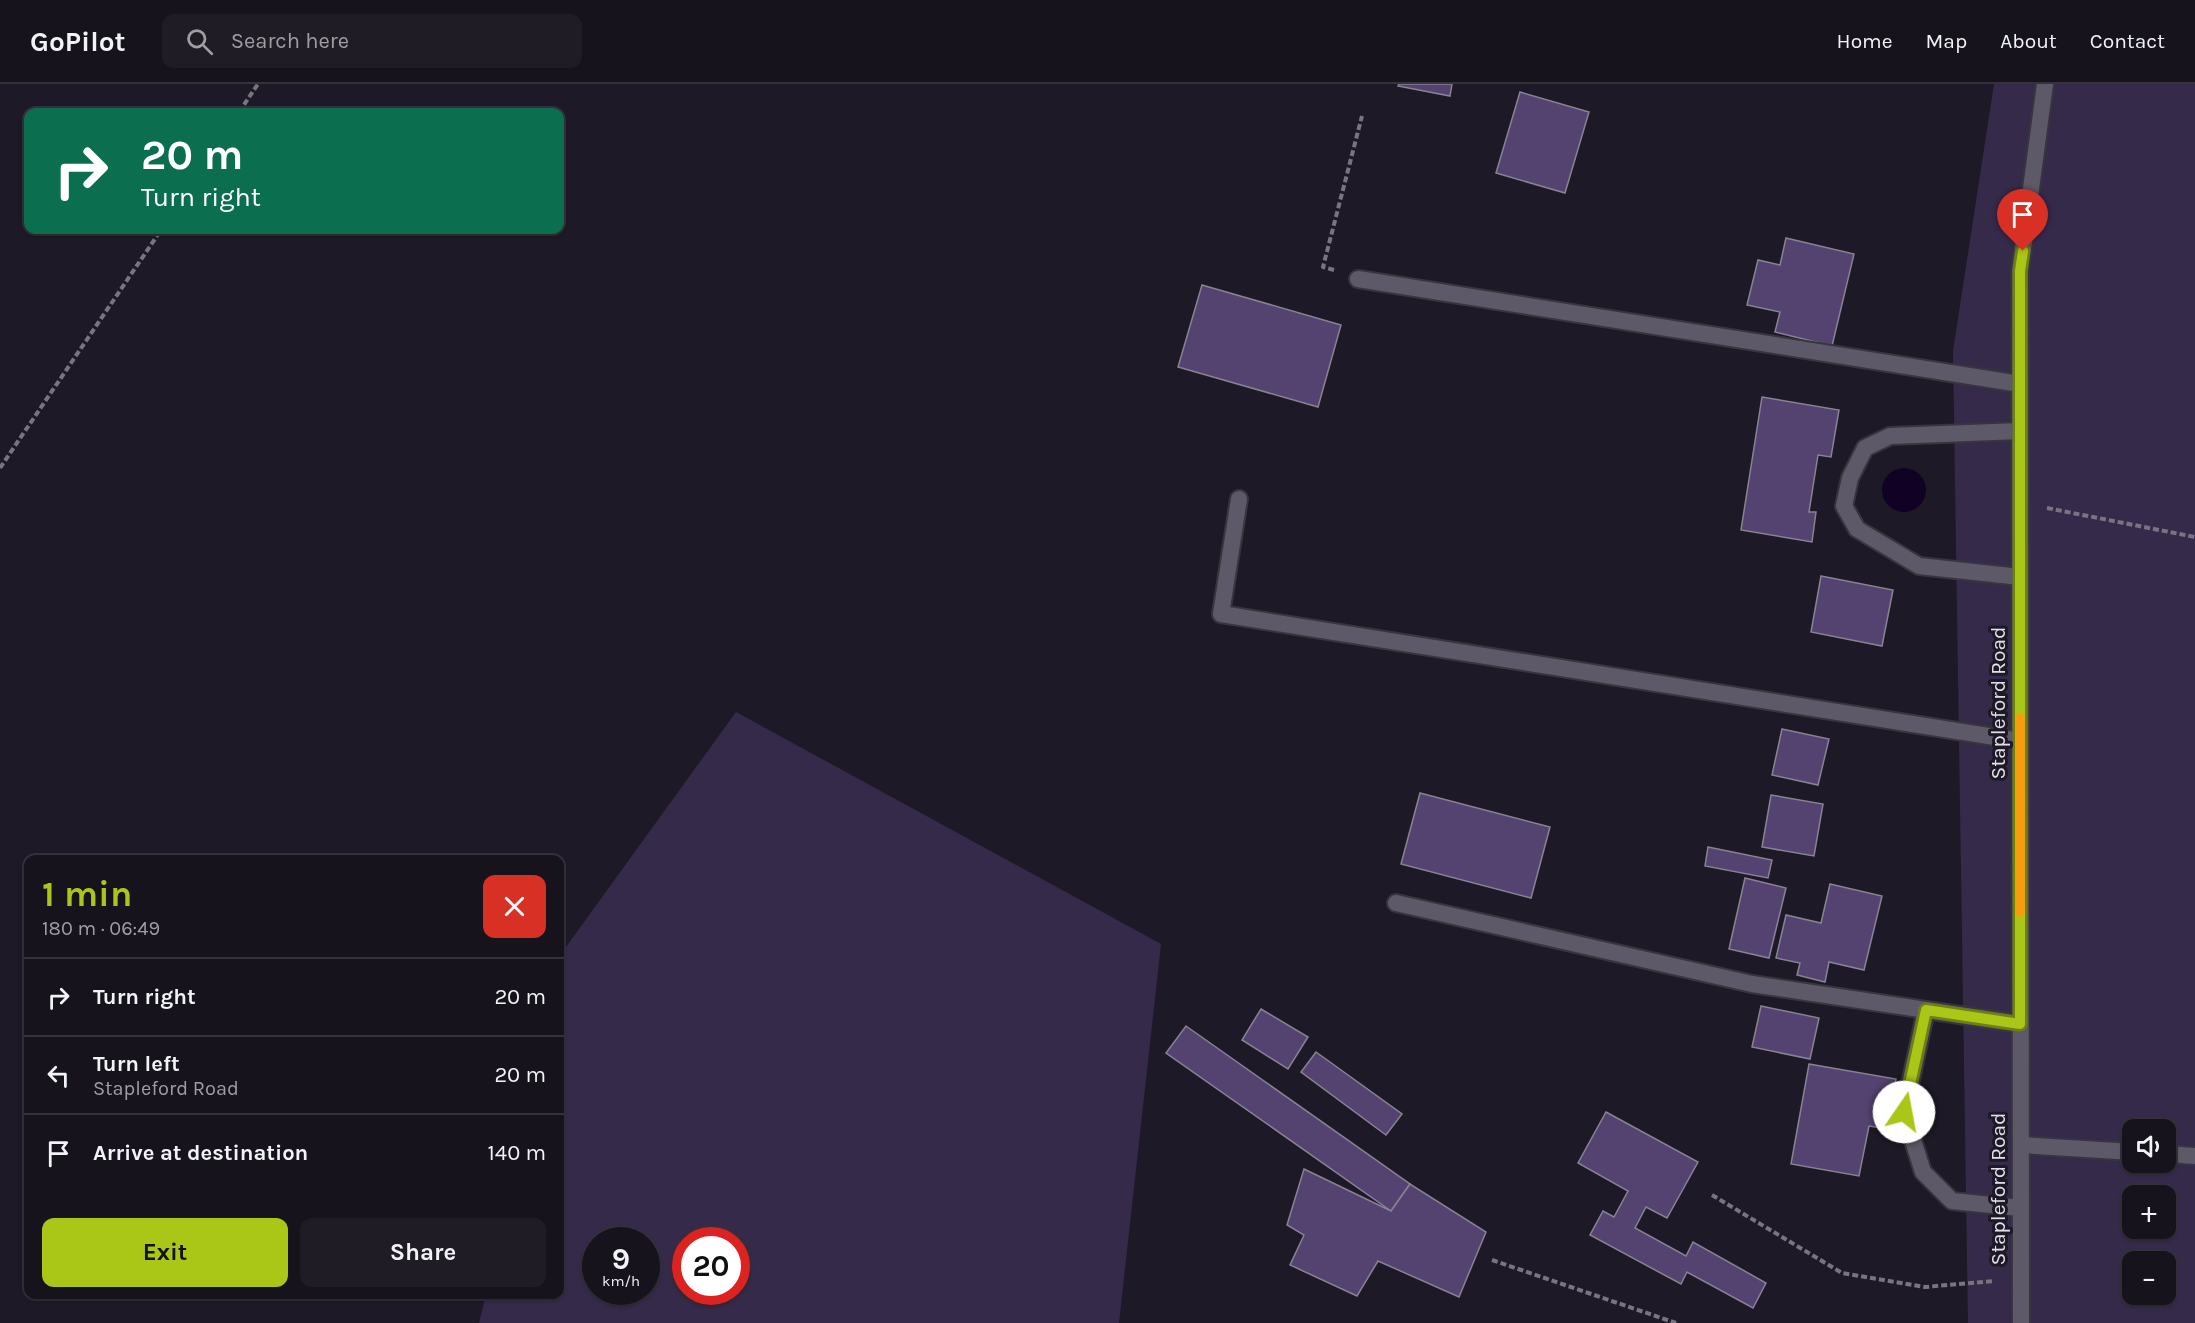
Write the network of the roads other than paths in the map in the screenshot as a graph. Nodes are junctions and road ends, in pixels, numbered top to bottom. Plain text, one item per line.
1 (2045, 84) edge
2 (1358, 279) road end
3 (2020, 384) junction
4 (2020, 431) junction
5 (1239, 499) dead end
6 (2020, 576) junction
7 (2020, 741) junction
8 (1396, 903) dead end
9 (1926, 1010) junction
10 (2020, 1024) junction
11 (2021, 1144) junction
12 (2122, 1151) edge
13 (2176, 1155) edge
14 (2195, 1156) edge
15 (2021, 1208) junction
16 (2021, 1323) edge

1 - 3 main road, Stapleford Road
2 - 3 main road
3 - 4 main road, Stapleford Road
4 - 6 main road, Stapleford Road
4 - 6 main road
5 - 7 main road
6 - 7 main road, Stapleford Road
7 - 10 main road, Stapleford Road
8 - 9 main road
9 - 10 main road
9 - 15 main road
10 - 11 main road, Stapleford Road
11 - 12 main road
11 - 15 main road, Stapleford Road
13 - 14 main road
15 - 16 main road, Stapleford Road

